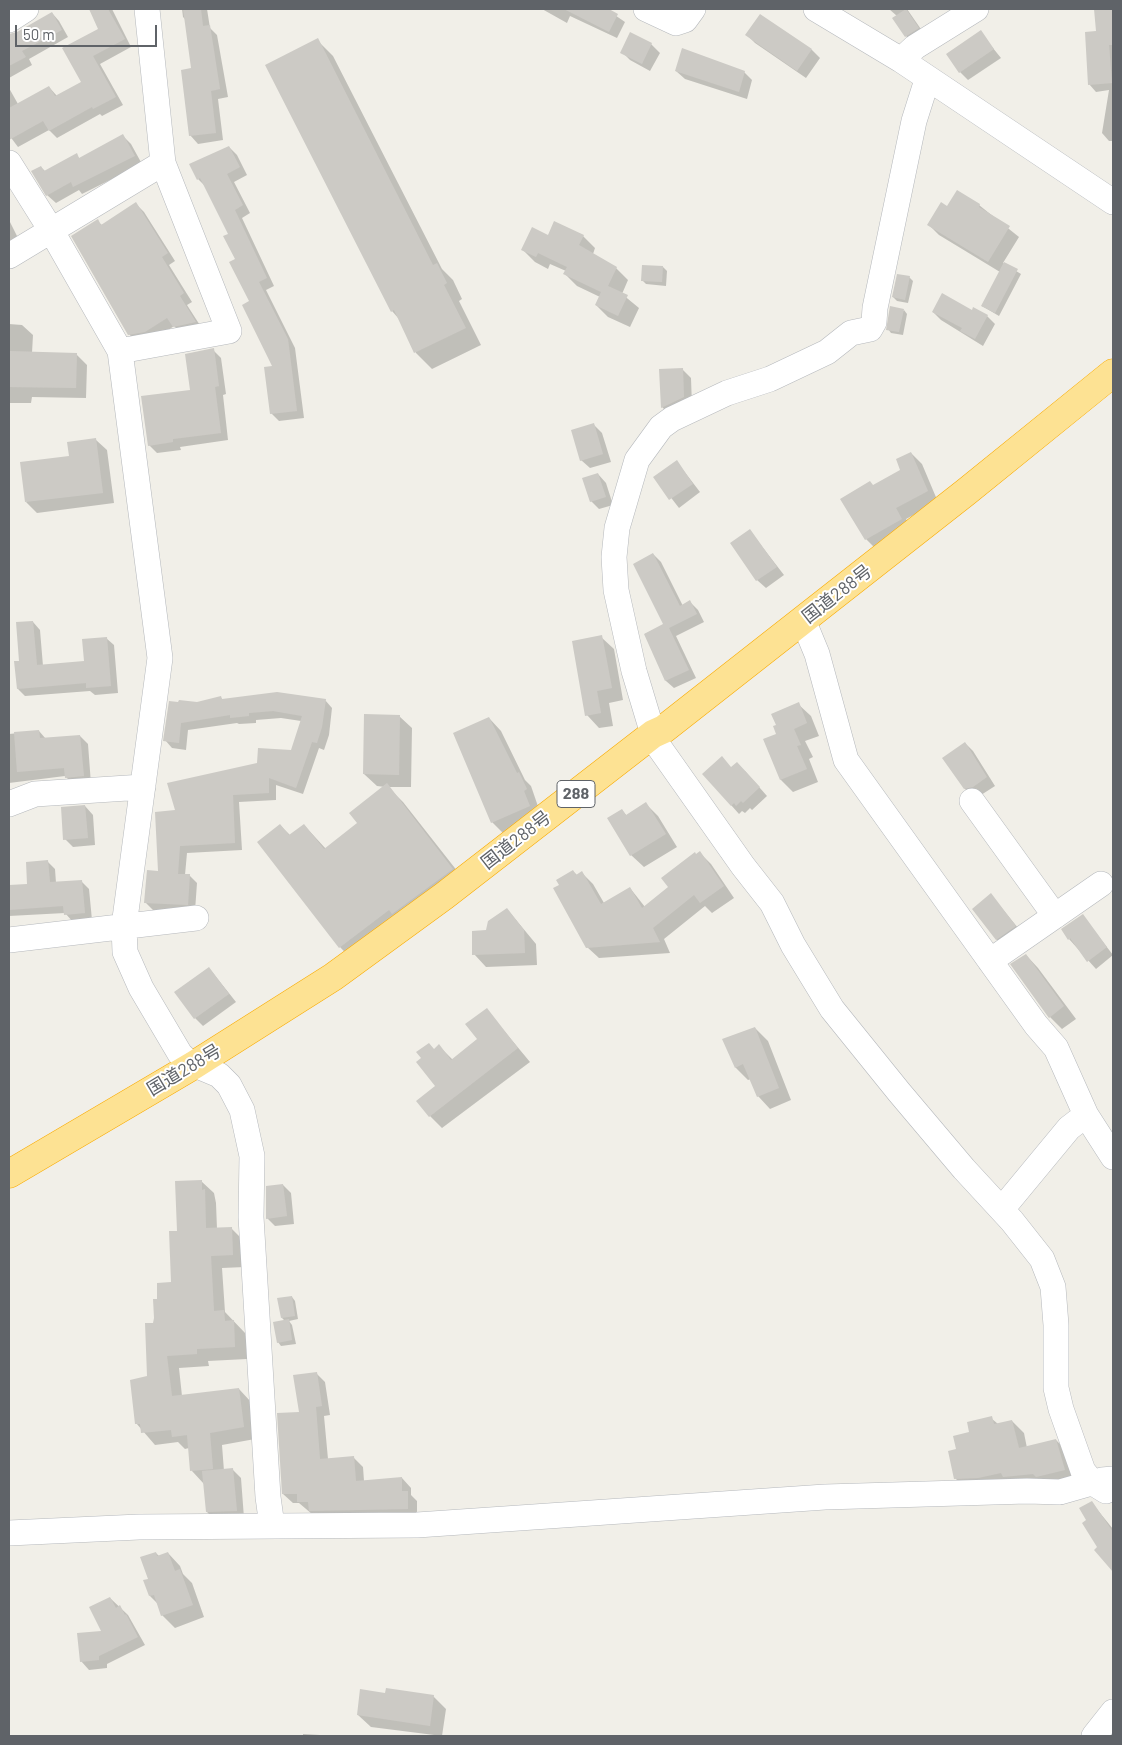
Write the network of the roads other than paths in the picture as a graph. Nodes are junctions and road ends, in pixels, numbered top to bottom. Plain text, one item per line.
1 (26, 9) edge
2 (147, 9) edge
3 (646, 9) edge
4 (693, 9) edge
5 (817, 9) edge
6 (976, 9) edge
7 (9, 20) edge
8 (901, 60) junction
9 (927, 80) junction
10 (9, 163) edge
11 (163, 163) junction
12 (1113, 202) edge
13 (51, 230) junction
14 (9, 256) edge
15 (120, 351) junction
16 (1113, 373) edge
17 (1113, 396) edge
18 (805, 625) junction
19 (656, 740) junction
20 (143, 787) junction
21 (972, 801) dead end
22 (9, 804) edge
23 (1101, 884) dead end
24 (1055, 916) junction
25 (196, 918) dead end
26 (124, 926) junction
27 (9, 940) edge
28 (990, 961) junction
29 (202, 1068) junction
30 (1086, 1115) junction
31 (1113, 1157) edge
32 (9, 1174) edge
33 (9, 1192) edge
34 (1002, 1209) junction
35 (1106, 1485) edge
36 (272, 1526) junction
37 (9, 1532) edge
38 (1113, 1712) edge
39 (1094, 1736) edge

1 - 7 street
2 - 11 street
3 - 4 street
5 - 8 street
6 - 8 street
8 - 9 street
9 - 12 street
9 - 19 street
10 - 13 street
11 - 13 street
11 - 15 street
13 - 14 street
13 - 15 street
15 - 20 street
16 - 18 highway, 国道288号 / 288
17 - 18 highway, 国道288号 / 288
18 - 19 highway, 国道288号 / 288
18 - 28 street
19 - 29 highway, 国道288号 / 288
19 - 34 street
20 - 22 street
20 - 26 street
21 - 24 street
23 - 24 street
24 - 28 street
25 - 26 street
26 - 27 street
26 - 29 street
28 - 30 street
29 - 32 highway, 国道288号 / 288
29 - 33 highway, 国道288号 / 288
29 - 36 street
30 - 31 street
30 - 34 street
34 - 35 street
35 - 36 street
36 - 37 street
38 - 39 street

